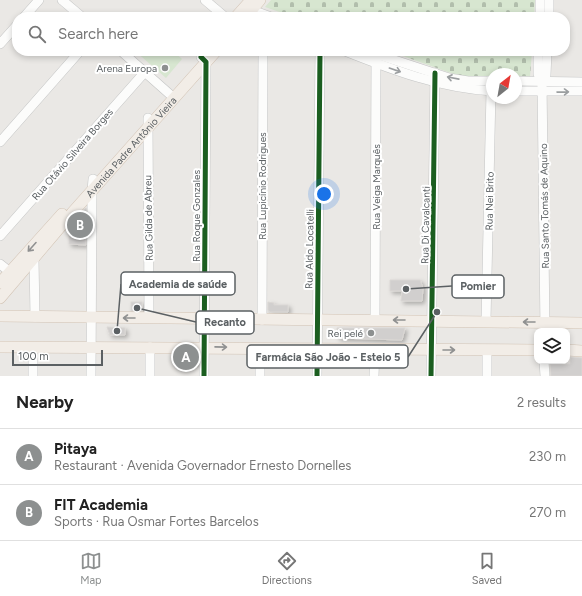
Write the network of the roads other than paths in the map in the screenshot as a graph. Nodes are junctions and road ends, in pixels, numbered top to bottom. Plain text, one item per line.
1 (39, 0) edge
2 (62, 0) edge
3 (205, 0) edge
4 (260, 0) edge
5 (540, 0) edge
6 (549, 0) edge
7 (28, 12) edge
8 (76, 12) edge
9 (219, 12) edge
10 (245, 12) edge
11 (540, 12) edge
12 (549, 12) edge
13 (12, 31) edge
14 (0, 44) edge
15 (76, 56) edge
16 (126, 56) edge
17 (263, 56) edge
18 (320, 56) edge
19 (373, 56) edge
20 (538, 56) edge
21 (547, 56) edge
22 (205, 57) edge
23 (144, 73) junction
24 (434, 73) junction
25 (522, 81) edge
26 (542, 81) junction
27 (582, 82) edge
28 (435, 83) junction
29 (486, 85) edge
30 (486, 87) edge
31 (522, 91) edge
32 (543, 92) junction
33 (582, 92) edge
34 (172, 96) junction
35 (491, 104) edge
36 (147, 123) junction
37 (0, 142) edge
38 (93, 179) junction
39 (92, 191) junction
40 (0, 236) edge
41 (34, 259) junction
42 (0, 264) edge
43 (10, 272) junction
44 (0, 283) edge
45 (0, 298) edge
46 (0, 316) edge
47 (35, 317) junction
48 (92, 318) junction
49 (149, 318) junction
50 (205, 320) junction
51 (262, 320) junction
52 (318, 320) junction
53 (375, 320) junction
54 (433, 320) junction
55 (486, 321) junction
56 (582, 323) edge
57 (545, 326) edge
58 (0, 347) edge
59 (33, 347) junction
60 (150, 347) junction
61 (204, 347) junction
62 (91, 348) junction
63 (260, 348) junction
64 (318, 349) junction
65 (375, 349) junction
66 (431, 350) junction
67 (487, 350) junction
68 (534, 350) edge
69 (570, 350) edge
70 (582, 350) edge
71 (544, 364) edge
72 (33, 376) edge
73 (91, 376) edge
74 (150, 376) edge
75 (204, 376) edge
76 (260, 376) edge
77 (317, 376) edge
78 (374, 376) edge
79 (431, 376) edge
80 (487, 376) edge
81 (545, 376) edge

1 - 7 street
2 - 8 street
3 - 9 street
4 - 10 main road
5 - 11 street
6 - 12 street
13 - 14 street
15 - 37 street
16 - 23 street
17 - 51 street, Rua Lupicínio Rodrigues
18 - 52 street, Rua Aldo Locatelli
19 - 24 street
19 -> 28 street
19 - 53 street, Rua Veiga Marquês
20 - 26 street
21 - 26 street
22 - 34 main road, Avenida Padre Antônio Vieira
22 - 50 street, Rua Roque Gonzales
23 - 34 street
23 - 40 street, Rua Otávio Silveira Borges
24 - 28 street, Rua Di Cavalcanti
29 -> 24 street
25 - 26 street
26 - 27 street
26 - 32 street, Rua Santo Tomás de Aquino
28 - 30 street
28 - 54 street, Rua Di Cavalcanti
31 - 32 street
32 -> 33 street
32 - 57 street, Rua Santo Tomás de Aquino
34 - 36 main road, Avenida Padre Antônio Vieira
35 - 55 street, Rua Nei Brito
36 - 38 main road, Avenida Padre Antônio Vieira
36 - 39 main road, Avenida Padre Antônio Vieira
36 - 49 street, Rua Gilda de Abreu
38 - 39 street
38 -> 43 main road, Avenida Padre Antônio Vieira
39 - 41 main road, Avenida Padre Antônio Vieira
39 - 48 street
41 - 45 main road, Avenida Padre Antônio Vieira
41 - 47 street
42 - 43 street
43 - 44 main road, Avenida Padre Antônio Vieira
46 - 47 main road
47 - 48 main road
49 -> 48 main road
48 - 62 street
49 - 50 main road
50 - 51 main road
50 - 61 street, Rua Roque Gonzales
51 - 52 main road
52 - 53 main road
52 - 64 street, Rua Aldo Locatelli
54 -> 53 main road
54 - 55 main road
54 - 66 street, Rua Di Cavalcanti
57 -> 55 main road
56 - 57 main road
58 - 59 main road
59 - 62 main road
59 - 72 street
60 - 61 main road
60 - 62 main road
60 - 74 street
61 -> 63 main road
61 - 75 street, Rua Roque Gonzales
62 - 73 street
63 - 64 main road
63 - 76 street
64 - 65 main road
64 - 77 street, Rua Aldo Locatelli
65 - 66 main road
65 - 78 street
66 -> 67 main road
66 - 79 street, Rua Di Cavalcanti
67 - 68 main road
67 - 80 street
69 - 70 main road
71 - 81 street

